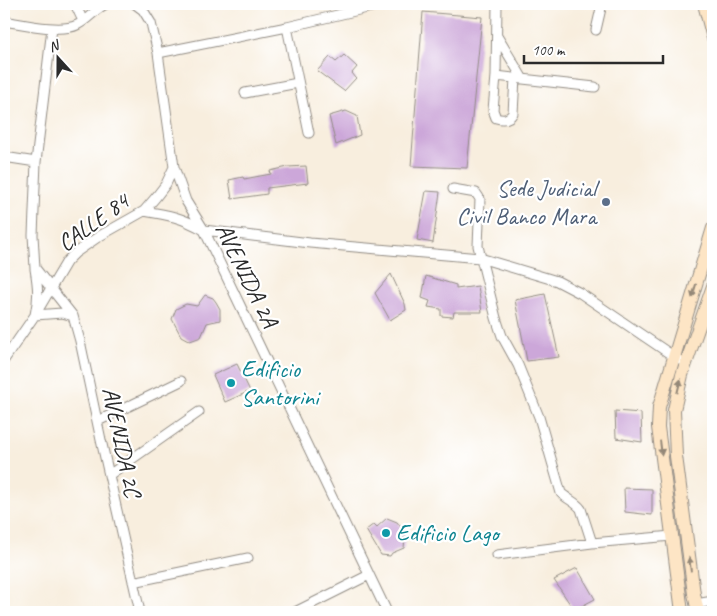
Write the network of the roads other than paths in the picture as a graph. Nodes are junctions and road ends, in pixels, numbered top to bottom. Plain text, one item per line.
1 (75, 4) edge
2 (106, 4) edge
3 (135, 4) edge
4 (384, 4) edge
5 (497, 4) edge
6 (602, 4) edge
7 (704, 4) edge
8 (4, 21) edge
9 (83, 21) junction
10 (287, 27) junction
11 (52, 28) junction
12 (596, 30) dead end
13 (497, 36) junction
14 (713, 38) edge
15 (158, 53) junction
16 (496, 76) junction
17 (519, 79) junction
18 (298, 82) junction
19 (595, 87) dead end
20 (245, 92) dead end
21 (309, 133) dead end
22 (4, 157) edge
23 (36, 162) junction
24 (174, 167) junction
25 (452, 189) dead end
26 (144, 211) junction
27 (713, 228) edge
28 (204, 230) junction
29 (480, 258) junction
30 (35, 268) junction
31 (713, 286) edge
32 (51, 288) junction
33 (35, 316) junction
34 (73, 316) junction
35 (674, 357) junction
36 (4, 360) edge
37 (686, 364) junction
38 (181, 381) dead end
39 (199, 412) dead end
40 (98, 421) junction
41 (109, 475) junction
42 (672, 536) junction
43 (592, 543) junction
44 (497, 555) dead end
45 (248, 558) dead end
46 (369, 575) junction
47 (133, 582) junction
48 (713, 601) edge
49 (697, 608) edge
50 (140, 612) edge
51 (295, 612) edge
52 (387, 612) edge
53 (682, 612) edge

1 - 9 street
2 - 9 street
3 - 15 street, AVENIDA 2A
4 - 10 street
5 - 13 street
6 - 12 street
7 - 14 main road
8 - 11 street
9 - 11 street
10 - 15 street
10 - 18 street
11 - 23 street
13 - 16 street
13 - 17 street
15 - 24 street, AVENIDA 2A
16 - 17 street
16 - 17 street
17 - 19 street
18 - 20 street
18 - 21 street
22 - 23 street
23 - 30 street
24 - 26 street, CALLE 84
24 - 28 street, AVENIDA 2A
25 - 29 street
26 - 28 street
26 - 32 street, CALLE 84
27 -> 35 main road
28 - 29 street
28 - 46 street, AVENIDA 2A
29 - 35 street
29 - 43 street
30 - 32 street, AVENIDA 2C
30 - 33 street
31 - 37 main road
32 - 33 street, CALLE 84
32 - 34 street, AVENIDA 2C
33 - 34 street
33 - 36 street, CALLE 84
34 - 40 street, AVENIDA 2C
35 - 37 street
35 -> 42 main road
49 -> 37 main road
38 - 40 street
39 - 41 street
40 - 41 street, AVENIDA 2C
41 - 47 street, AVENIDA 2C
42 - 43 street
42 - 53 main road
43 - 44 street
45 - 47 street
46 - 51 street
46 - 52 street, AVENIDA 2A
47 - 50 street, AVENIDA 2C
48 - 49 street

